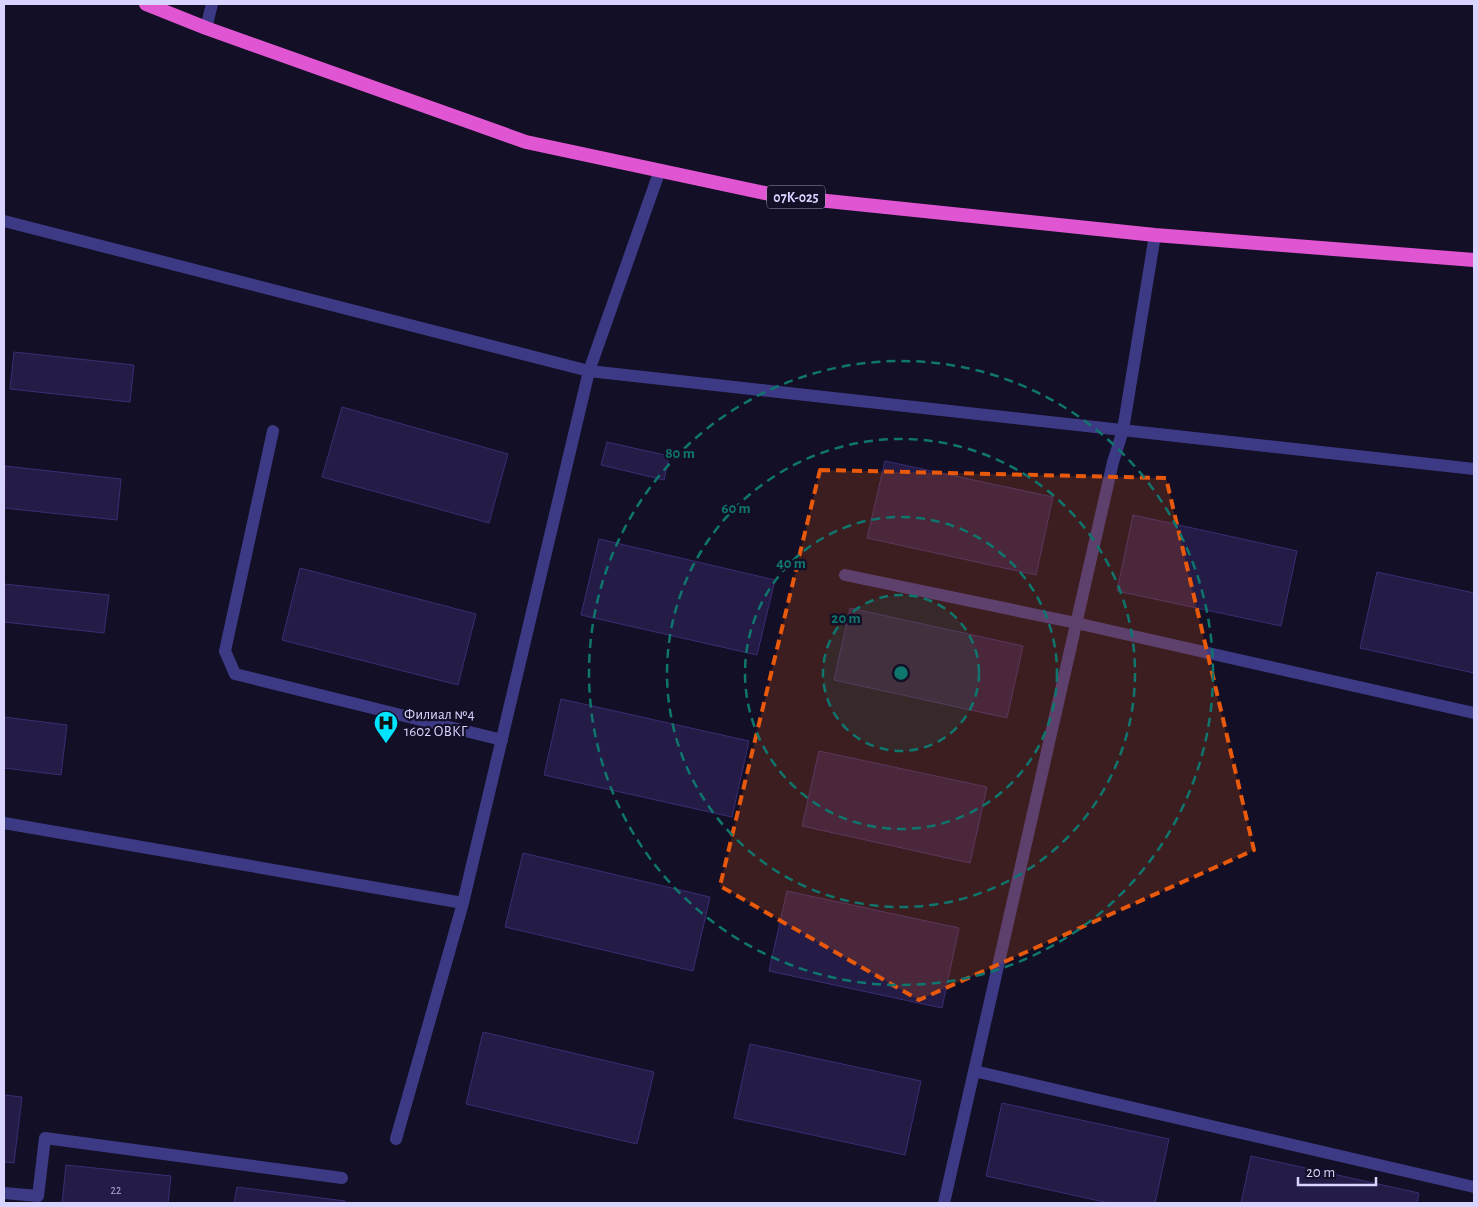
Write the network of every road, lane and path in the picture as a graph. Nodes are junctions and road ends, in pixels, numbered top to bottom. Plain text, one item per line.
1 (146, 4) edge
2 (212, 4) edge
3 (206, 28) junction
4 (660, 170) junction
5 (4, 221) edge
6 (1155, 235) junction
7 (1474, 260) edge
8 (589, 371) junction
9 (1123, 430) junction
10 (273, 431) dead end
11 (1474, 469) edge
12 (846, 575) dead end
13 (1076, 623) junction
14 (1474, 713) edge
15 (502, 740) junction
16 (4, 822) edge
17 (463, 903) junction
18 (974, 1071) junction
19 (396, 1139) dead end
20 (342, 1178) dead end
21 (1474, 1187) edge
22 (4, 1193) edge
23 (38, 1200) edge
24 (944, 1203) edge

1 - 3 highway, 07К-025
2 - 3 lane
3 - 4 highway, 07К-025
4 - 6 highway, 07К-025
4 - 8 lane
5 - 8 lane
6 - 7 highway, 07К-025
6 - 9 lane
8 - 9 lane
8 - 15 lane
9 - 11 lane
9 - 13 lane
10 - 15 lane
12 - 13 lane
13 - 14 lane
13 - 18 lane
15 - 17 lane
16 - 17 lane
17 - 19 lane
18 - 21 lane
18 - 24 lane
20 - 23 lane
22 - 23 lane

